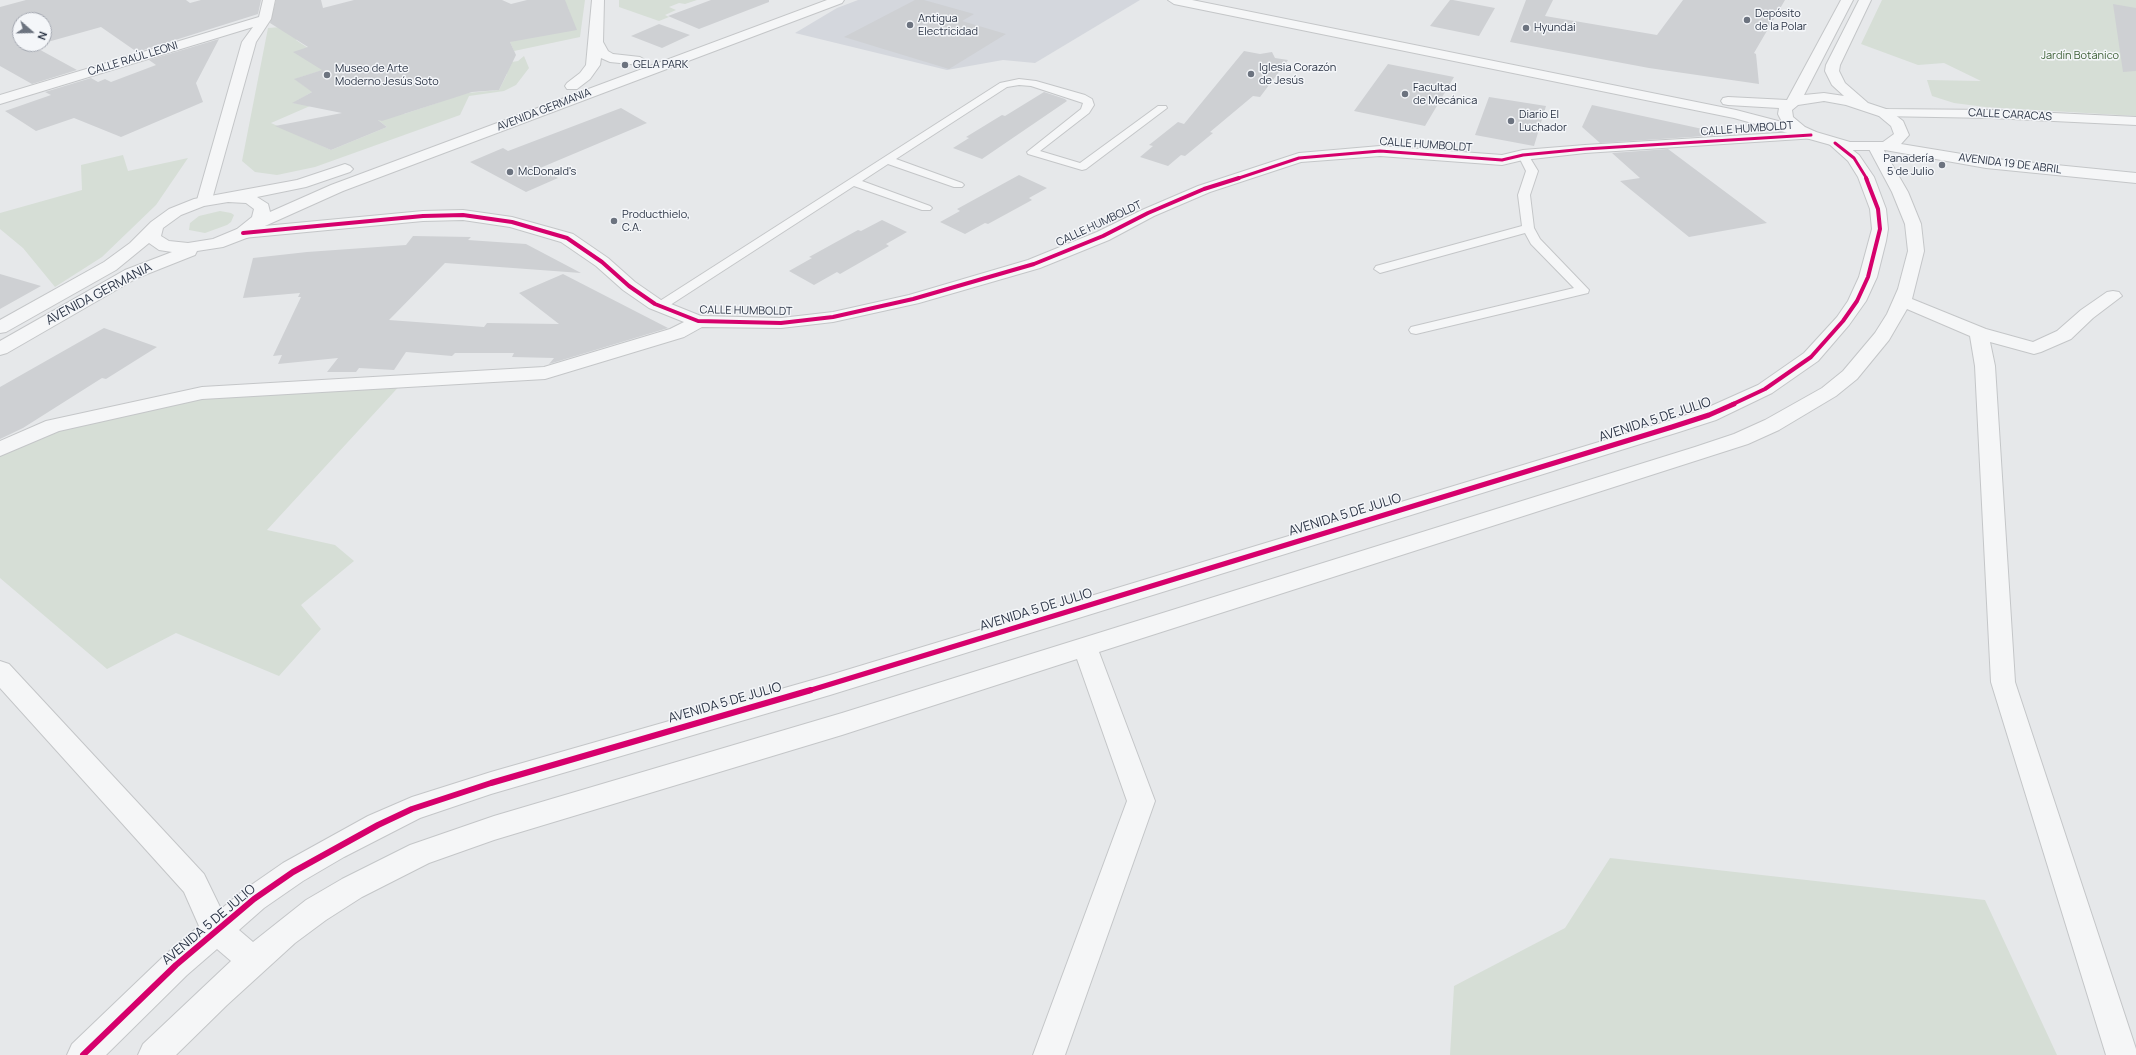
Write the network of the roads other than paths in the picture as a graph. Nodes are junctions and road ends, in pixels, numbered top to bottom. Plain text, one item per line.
1 (269, 0) edge
2 (598, 0) edge
3 (806, 0) edge
4 (838, 0) edge
5 (1174, 0) edge
6 (1225, 0) edge
7 (1847, 0) edge
8 (1865, 0) edge
9 (265, 19) junction
10 (596, 42) junction
11 (640, 61) junction
12 (572, 86) junction
13 (0, 100) edge
14 (1791, 103) junction
15 (1862, 104) junction
16 (1162, 108) dead end
17 (1884, 113) junction
18 (486, 118) dead end
19 (2136, 121) edge
20 (1810, 135) junction
21 (1902, 135) junction
22 (1835, 143) junction
23 (1880, 146) junction
24 (1523, 155) junction
25 (887, 160) junction
26 (360, 164) dead end
27 (2136, 169) edge
28 (2136, 178) edge
29 (853, 182) junction
30 (958, 186) dead end
31 (228, 197) junction
32 (206, 200) junction
33 (926, 208) dead end
34 (1528, 228) junction
35 (248, 229) junction
36 (153, 231) junction
37 (202, 246) junction
38 (1380, 269) dead end
39 (2113, 296) dead end
40 (1902, 301) junction
41 (659, 306) junction
42 (698, 321) junction
43 (0, 328) edge
44 (1416, 330) dead end
45 (1979, 333) junction
46 (0, 349) edge
47 (0, 448) edge
48 (1085, 647) junction
49 (0, 671) edge
50 (216, 930) junction
51 (253, 960) junction
52 (83, 1055) edge
53 (154, 1055) edge
54 (1049, 1055) edge
55 (2122, 1055) edge

1 - 9 street
2 - 10 street
3 - 11 street, AVENIDA GERMANIA
4 - 35 street, AVENIDA GERMANIA
5 - 20 street
6 - 14 street
7 - 14 street
8 - 15 street
9 - 13 street, CALLE RAÚL LEONI
9 - 32 street
10 - 11 street
10 - 12 street
11 - 12 street, AVENIDA GERMANIA
12 - 18 street, AVENIDA GERMANIA
14 - 15 street
14 - 20 street
15 - 17 street
16 - 25 lane
17 - 19 street, CALLE CARACAS
17 - 21 street
20 - 22 street
20 - 24 street, CALLE HUMBOLDT
21 - 23 street
21 - 27 street, AVENIDA 19 DE ABRIL
22 - 23 street, AVENIDA 19 DE ABRIL
22 - 50 street, AVENIDA 5 DE JULIO
23 - 28 street, AVENIDA 19 DE ABRIL
23 - 40 street
24 - 34 lane
24 - 42 street, CALLE HUMBOLDT
25 - 29 lane
25 - 30 lane
26 - 31 street
29 - 33 lane
29 - 41 lane
31 - 32 street, AVENIDA GERMANIA
31 - 35 street
32 - 36 street, AVENIDA GERMANIA
34 - 38 lane
34 - 44 lane
35 - 37 street, AVENIDA GERMANIA
35 - 41 street, CALLE HUMBOLDT
36 - 37 street
36 - 43 street, AVENIDA GERMANIA
37 - 46 street, AVENIDA GERMANIA
39 - 45 street
40 - 45 street
40 - 48 street
41 - 42 street, CALLE HUMBOLDT
42 - 47 street
45 - 55 street
48 - 51 street
48 - 54 street
49 - 50 street
50 - 51 street
50 - 52 street, AVENIDA 5 DE JULIO
51 - 53 street

